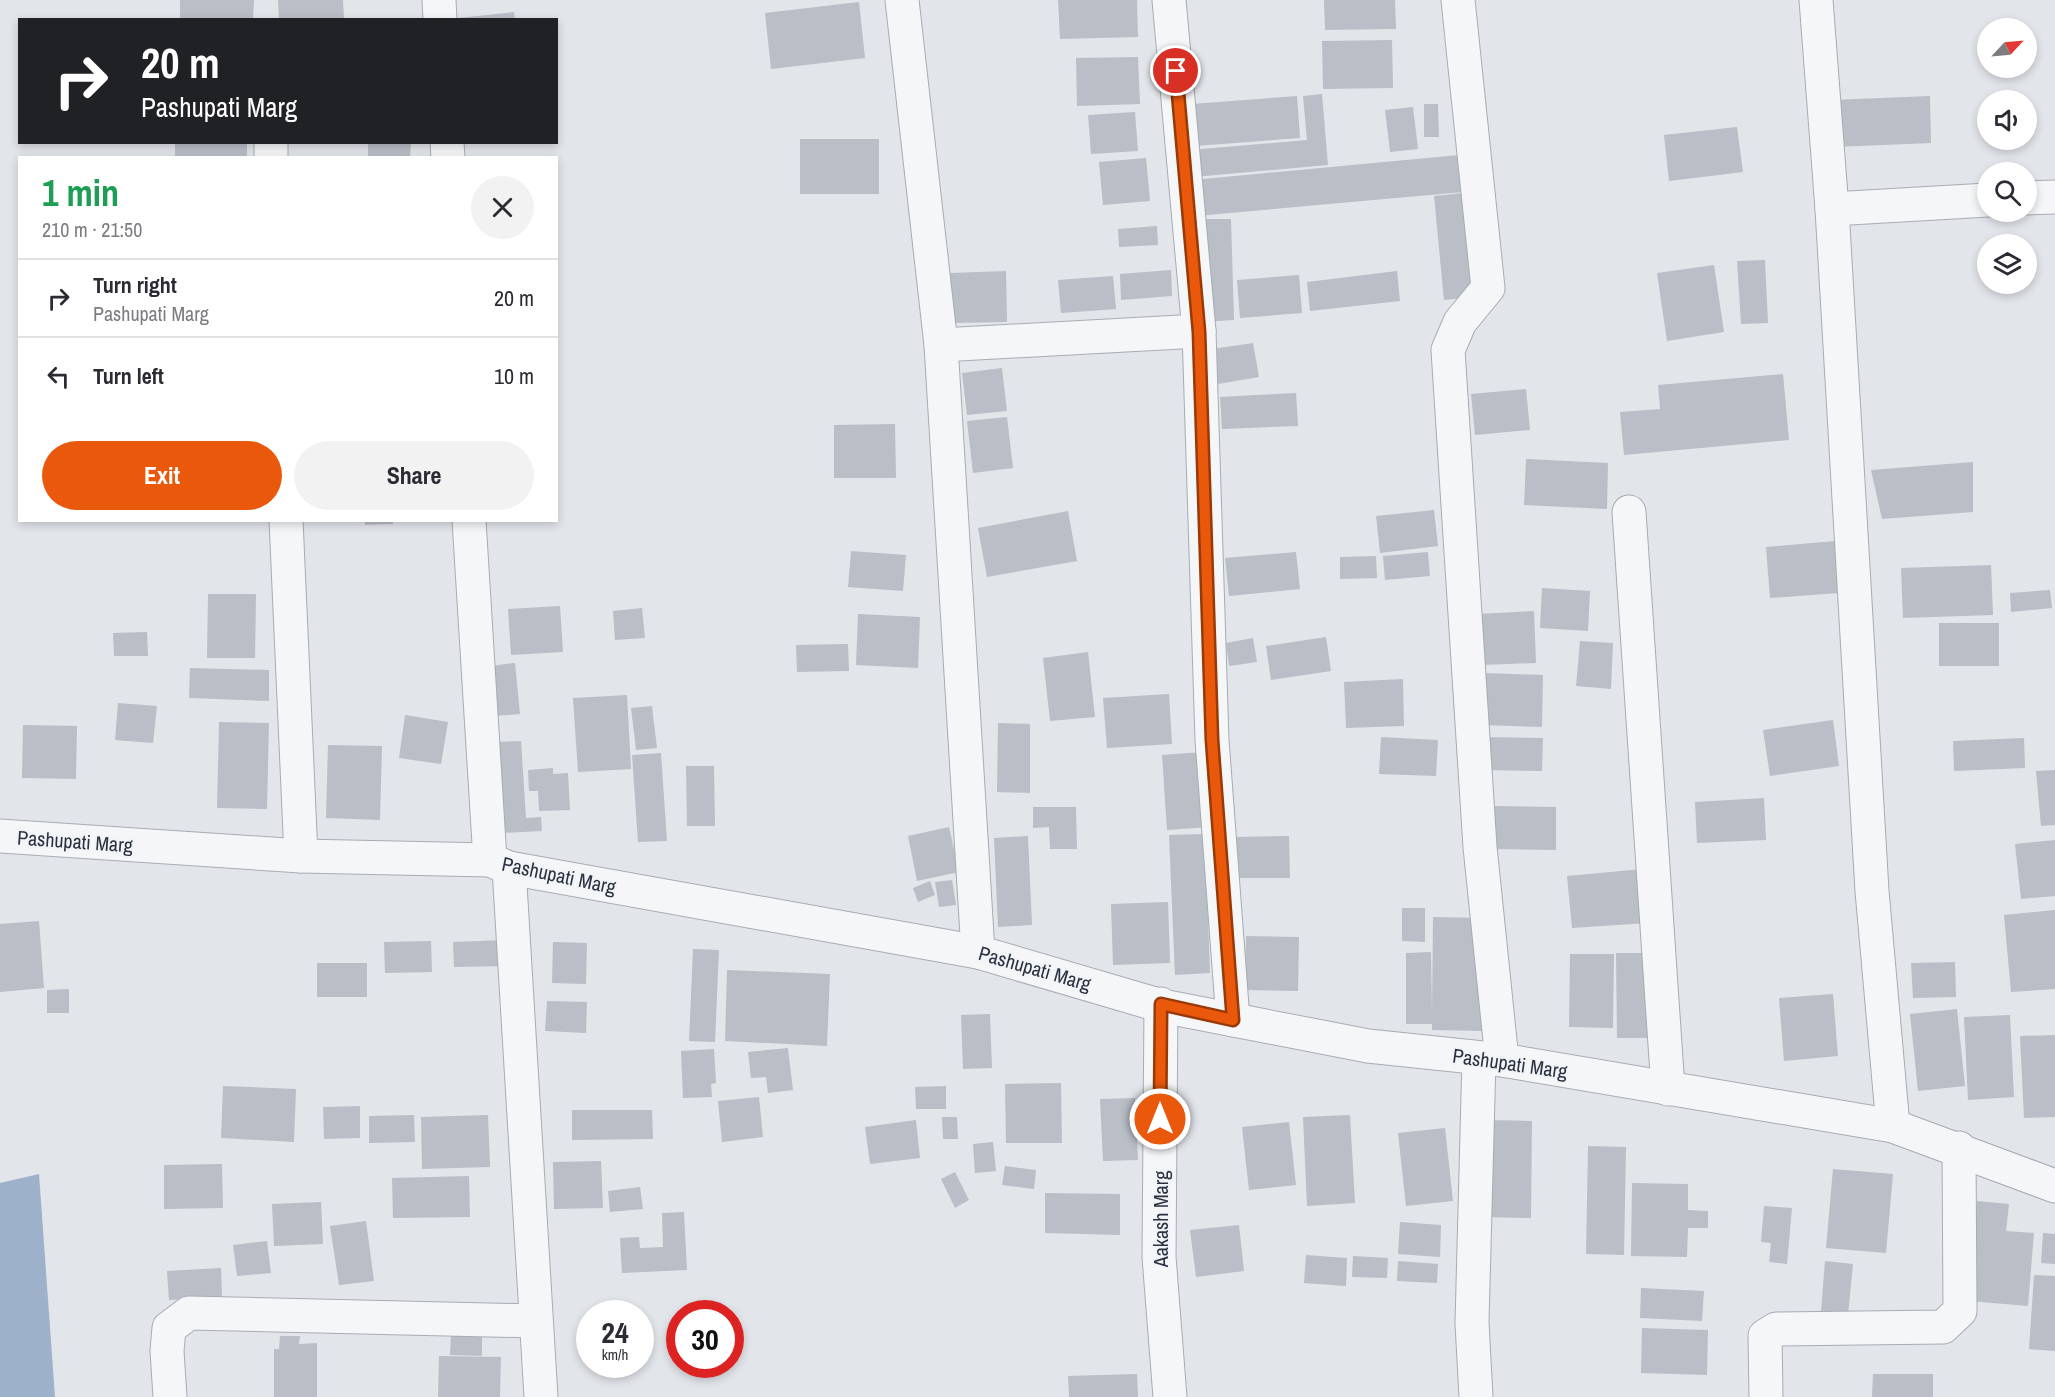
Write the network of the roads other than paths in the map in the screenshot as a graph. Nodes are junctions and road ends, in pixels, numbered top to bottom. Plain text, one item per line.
1 (439, 0) edge
2 (902, 0) edge
3 (1169, 0) edge
4 (1458, 0) edge
5 (1816, 0) edge
6 (440, 18) edge
7 (2055, 197) edge
8 (2037, 198) edge
9 (1977, 201) edge
10 (1832, 209) junction
11 (1199, 332) junction
12 (941, 345) junction
13 (1629, 512) dead end
14 (286, 522) edge
15 (469, 522) edge
16 (0, 837) edge
17 (301, 856) junction
18 (499, 864) junction
19 (978, 952) junction
20 (1161, 1004) junction
21 (1233, 1020) junction
22 (1491, 1059) junction
23 (1668, 1089) junction
24 (1893, 1126) junction
25 (1959, 1148) junction
26 (2055, 1186) edge
27 (536, 1321) junction
28 (170, 1397) edge
29 (541, 1397) edge
30 (1170, 1397) edge
31 (1476, 1397) edge
32 (1766, 1397) edge

1 - 6 street
2 - 12 street
3 - 11 street
4 - 22 street
5 - 10 street
7 - 8 street
9 - 10 street
10 - 24 street
11 - 12 street
11 - 21 street
12 - 19 street
13 - 23 street
14 - 17 street
15 - 18 street
16 - 17 street, Pashupati Marg
17 - 18 street, Pashupati Marg
18 - 19 street, Pashupati Marg
18 - 27 street
19 - 20 street, Pashupati Marg
20 - 21 street, Pashupati Marg
20 - 30 street, Aakash Marg
21 - 22 street, Pashupati Marg
22 - 23 street, Pashupati Marg
22 - 31 street
23 - 24 street, Pashupati Marg
24 - 25 street, Pashupati Marg
25 - 26 street, Pashupati Marg
25 - 32 street
27 - 28 street
27 - 29 street

